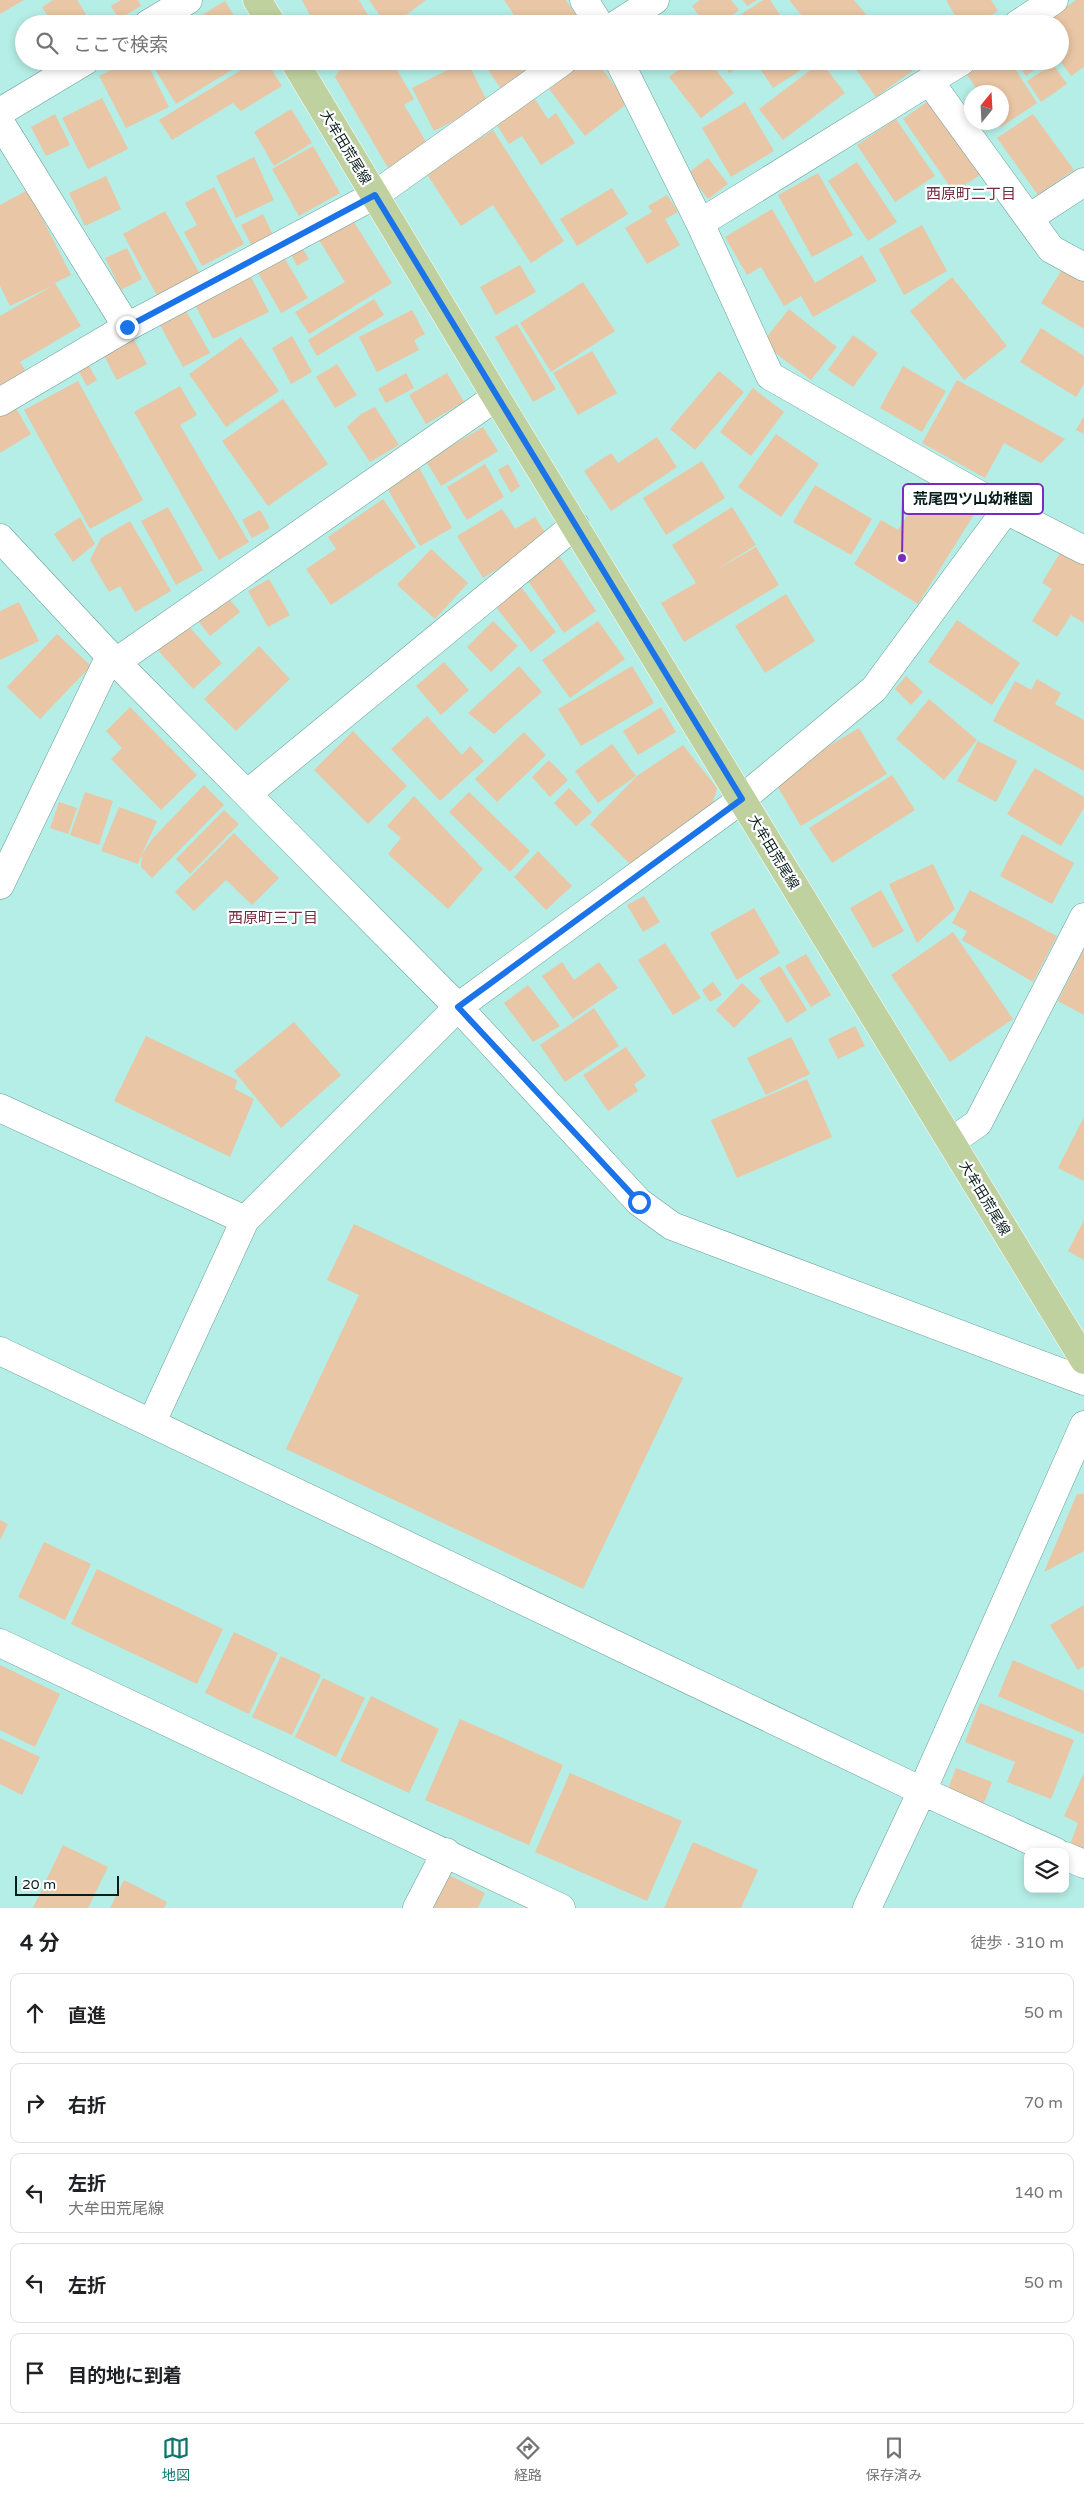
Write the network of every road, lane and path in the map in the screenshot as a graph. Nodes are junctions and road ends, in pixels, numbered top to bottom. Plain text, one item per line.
1 (188, 0) edge
2 (257, 0) edge
3 (584, 0) edge
4 (655, 0) edge
5 (1054, 0) edge
6 (163, 15) edge
7 (266, 15) edge
8 (593, 15) edge
9 (631, 15) edge
10 (1032, 15) edge
11 (70, 70) edge
12 (299, 70) edge
13 (550, 70) edge
14 (624, 70) edge
15 (948, 70) edge
16 (930, 82) junction
17 (0, 112) edge
18 (0, 122) edge
19 (1084, 182) edge
20 (375, 195) junction
21 (1029, 218) junction
22 (700, 223) junction
23 (1084, 268) edge
24 (127, 327) junction
25 (496, 397) junction
26 (0, 402) edge
27 (1006, 510) junction
28 (575, 526) junction
29 (0, 538) edge
30 (1084, 550) edge
31 (113, 659) junction
32 (247, 794) junction
33 (742, 799) junction
34 (0, 885) edge
35 (1084, 917) edge
36 (458, 1007) junction
37 (0, 1108) edge
38 (951, 1142) junction
39 (245, 1220) junction
40 (0, 1351) edge
41 (1084, 1360) edge
42 (1084, 1381) edge
43 (152, 1422) junction
44 (1084, 1426) edge
45 (0, 1643) edge
46 (922, 1791) junction
47 (1047, 1848) edge
48 (446, 1852) junction
49 (1069, 1858) edge
50 (1084, 1864) edge
51 (417, 1908) edge
52 (561, 1908) edge
53 (867, 1908) edge

1 - 6 street
2 - 7 main road
3 - 8 street
4 - 9 street
5 - 10 street
11 - 17 street
12 - 20 main road, 大牟田荒尾線
13 - 20 street
14 - 22 street
15 - 16 street
16 - 21 street
16 - 22 street
18 - 24 street
19 - 21 street
20 - 24 street
20 - 25 main road, 大牟田荒尾線
21 - 23 street
22 - 27 street
24 - 26 street
25 - 28 main road, 大牟田荒尾線
25 - 31 street
27 - 30 street
27 - 33 street
28 - 32 street
28 - 33 main road, 大牟田荒尾線
29 - 31 street
31 - 32 street
31 - 34 street
32 - 36 street
33 - 36 street
33 - 38 main road, 大牟田荒尾線
35 - 38 street
36 - 39 street
36 - 42 street
37 - 39 street
38 - 41 main road, 大牟田荒尾線
39 - 43 street
40 - 43 street
43 - 46 street
44 - 46 street
45 - 48 street
46 - 47 street
46 - 53 street
48 - 51 street
48 - 52 street
49 - 50 street

